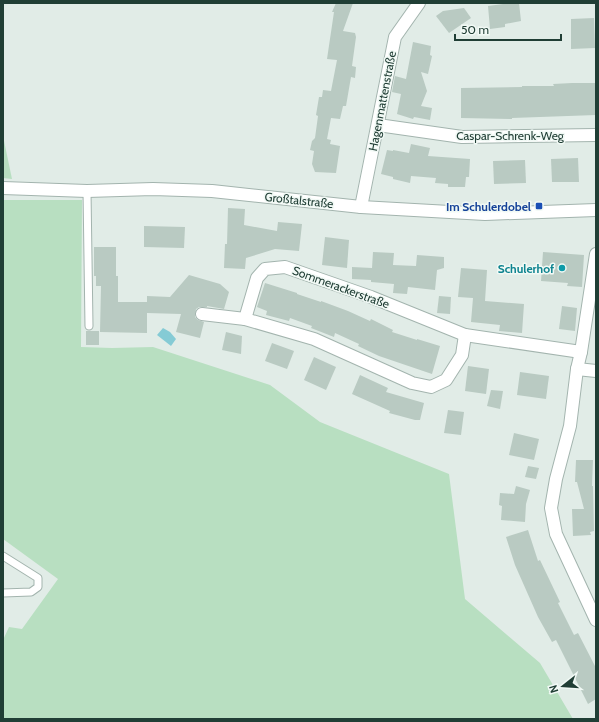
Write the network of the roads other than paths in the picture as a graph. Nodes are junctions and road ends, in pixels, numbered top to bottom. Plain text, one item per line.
1 (419, 3) edge
2 (378, 125) junction
3 (596, 134) edge
4 (3, 188) edge
5 (87, 191) junction
6 (361, 207) junction
7 (596, 210) edge
8 (596, 254) edge
9 (202, 314) dead end
10 (246, 319) junction
11 (89, 326) dead end
12 (465, 335) junction
13 (581, 352) junction
14 (577, 369) junction
15 (596, 371) edge
16 (3, 556) edge
17 (3, 593) edge
18 (596, 620) edge

1 - 2 street, Hagenmattenstraße
2 - 3 street, Caspar-Schrenk-Weg
2 - 6 street, Hagenmattenstraße
4 - 5 street, Großtalstraße
5 - 6 street, Großtalstraße
5 - 11 lane
6 - 7 street, Großtalstraße
8 - 13 street
9 - 10 street
10 - 12 street
10 - 12 street, Sommerackerstraße
12 - 13 street, Sommerackerstraße
13 - 14 street
14 - 15 street
14 - 18 street
16 - 17 lane

